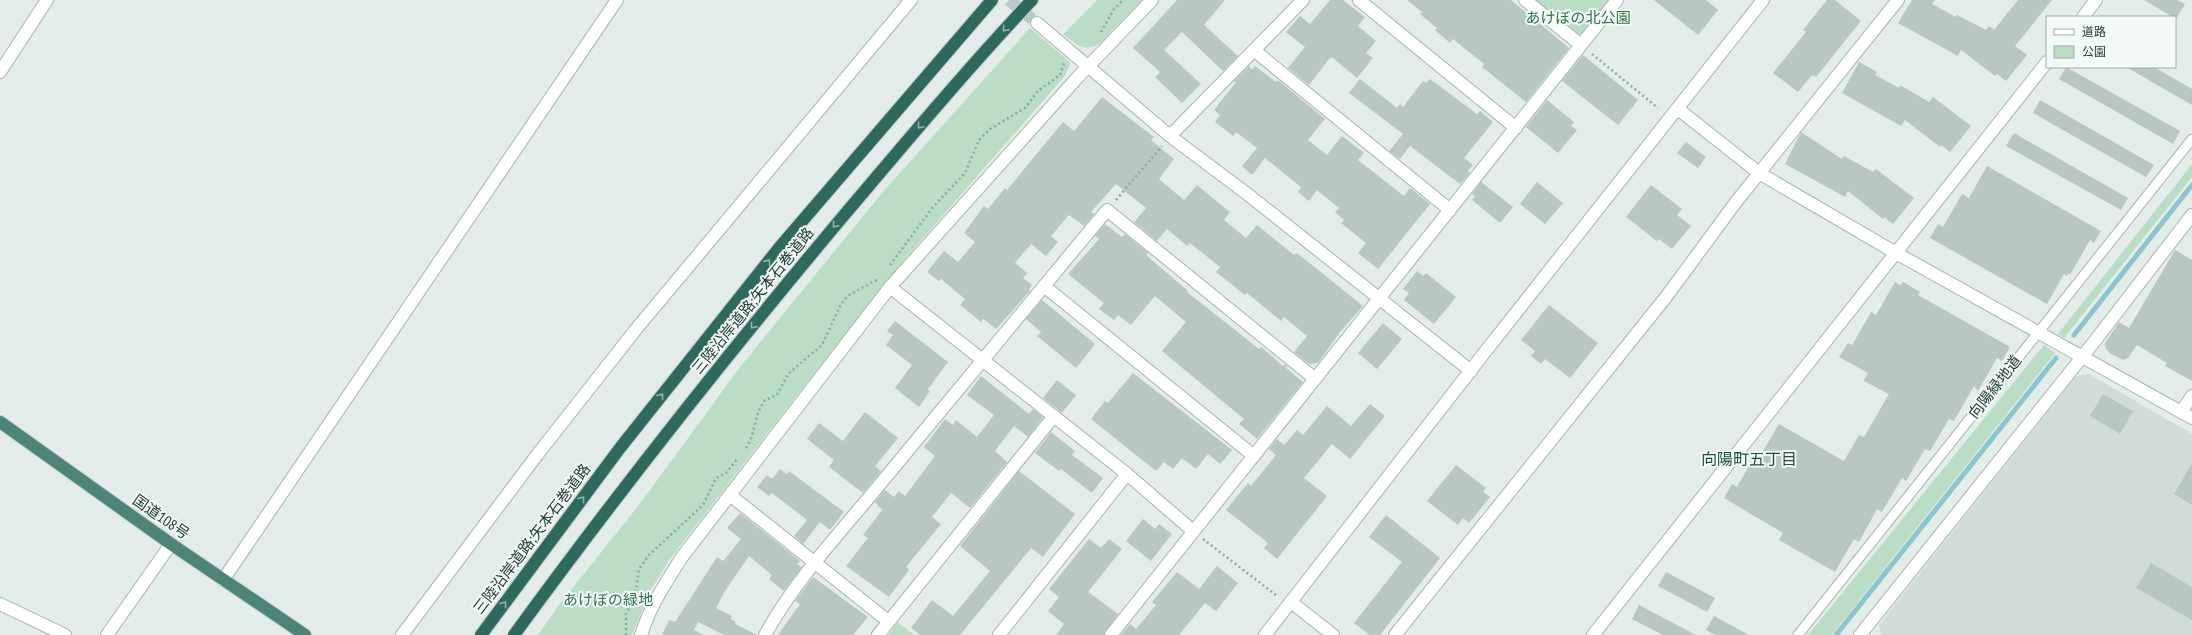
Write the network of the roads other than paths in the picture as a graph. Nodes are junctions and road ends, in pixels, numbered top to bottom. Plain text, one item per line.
1 (48, 0) edge
2 (617, 0) edge
3 (911, 0) edge
4 (992, 0) edge
5 (1032, 0) edge
6 (1152, 0) edge
7 (1303, 0) edge
8 (1359, 0) edge
9 (1525, 0) edge
10 (1617, 0) edge
11 (1763, 0) edge
12 (1898, 0) edge
13 (2096, 0) edge
14 (2084, 16) edge
15 (1037, 23) tunnel mouth
16 (1581, 45) junction
17 (1254, 52) junction
18 (2046, 63) edge
19 (1088, 66) junction
20 (0, 72) edge
21 (1678, 108) junction
22 (1516, 128) junction
23 (1170, 136) junction
24 (2192, 139) edge
25 (1759, 173) junction
26 (1450, 210) junction
27 (2192, 215) edge
28 (1896, 253) junction
29 (1044, 286) junction
30 (890, 287) junction
31 (1378, 298) junction
32 (2039, 331) junction
33 (2082, 357) junction
34 (982, 359) junction
35 (1471, 371) junction
36 (1314, 378) junction
37 (2192, 396) edge
38 (2187, 415) edge
39 (1054, 416) junction
40 (0, 422) edge
41 (1254, 456) junction
42 (1127, 474) junction
43 (730, 495) junction
44 (1193, 531) junction
45 (171, 544) junction
46 (816, 564) junction
47 (224, 580) junction
48 (1291, 602) junction
49 (0, 604) edge
50 (888, 622) junction
51 (65, 635) edge
52 (107, 635) edge
53 (304, 635) edge
54 (402, 635) edge
55 (481, 635) edge
56 (514, 635) edge
57 (641, 635) edge
58 (766, 635) edge
59 (878, 635) edge
60 (999, 635) edge
61 (1111, 635) edge
62 (1265, 635) edge
63 (1333, 635) edge
64 (1395, 635) edge
65 (1593, 635) edge
66 (1798, 635) edge
67 (1860, 635) edge

1 - 20 street
2 - 47 street
3 - 54 street
55 -> 4 highway, 三陸沿岸道路;矢本石巻道路
5 -> 56 highway, 三陸沿岸道路;矢本石巻道路
6 - 19 street
7 - 17 street
8 - 22 street
9 - 16 street
10 - 16 street
11 - 21 street
12 - 25 street
13 - 14 street
15 - 19 street
16 - 22 street
17 - 23 street
17 - 26 street
18 - 28 street
19 - 23 street
19 - 30 street
21 - 25 street
21 - 35 street
22 - 26 street
23 - 31 street
24 - 32 lane, 向陽緑地道
25 - 28 street
25 - 64 street
26 - 31 street
27 - 33 street
28 - 32 street
28 - 65 street
29 - 34 street
29 - 36 street
29 - 41 street
30 - 34 street
30 - 43 street
31 - 35 street
31 - 36 street
32 - 33 street
32 - 66 lane, 向陽緑地道
33 - 38 street
33 - 67 street
34 - 39 street
34 - 46 street
35 - 48 street
36 - 41 street
37 - 38 street
39 - 42 street
39 - 50 street
40 - 45 highway, 国道108号
41 - 44 street
42 - 44 street
42 - 60 street
43 - 46 street
43 - 57 street
44 - 61 street
45 - 47 highway, 国道108号
45 - 52 street
46 - 50 street
46 - 58 street
47 - 53 highway, 国道108号
48 - 62 street
48 - 63 street
49 - 51 street
50 - 59 street

